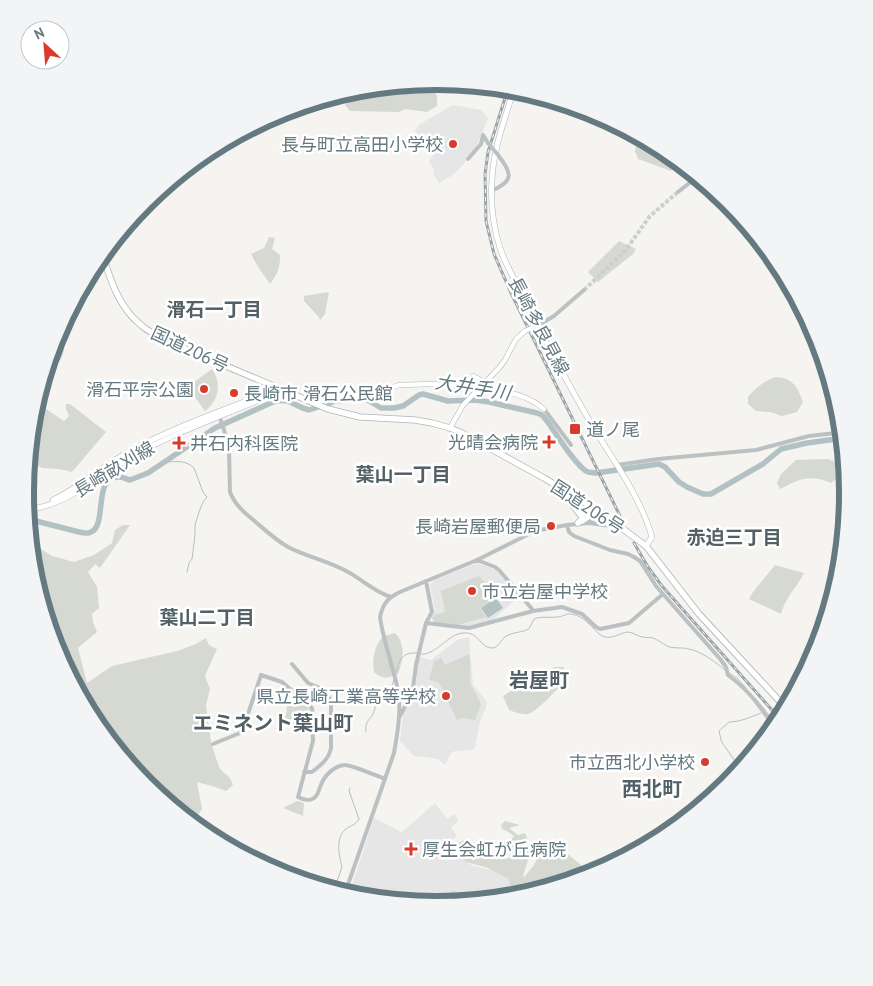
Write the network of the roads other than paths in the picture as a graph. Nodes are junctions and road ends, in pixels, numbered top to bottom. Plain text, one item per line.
1 (511, 97) edge
2 (468, 159) dead end
3 (692, 181) edge
4 (492, 190) junction
5 (678, 192) tunnel mouth
6 (105, 264) edge
7 (584, 290) tunnel mouth
8 (534, 327) junction
9 (485, 382) junction
10 (281, 388) junction
11 (316, 403) junction
12 (544, 409) joint
13 (219, 415) junction
14 (450, 428) junction
15 (835, 433) edge
16 (571, 445) dead end
17 (617, 466) junction
18 (564, 491) junction
19 (584, 503) junction
20 (35, 507) edge
21 (597, 511) junction
22 (583, 518) junction
23 (578, 523) junction
24 (589, 523) junction
25 (567, 524) junction
26 (638, 541) junction
27 (646, 546) junction
28 (477, 560) junction
29 (426, 580) junction
30 (662, 594) junction
31 (391, 597) junction
32 (533, 611) junction
33 (426, 623) junction
34 (292, 664) dead end
35 (780, 702) edge
36 (400, 716) junction
37 (769, 720) edge
38 (213, 744) dead end
39 (304, 772) junction
40 (385, 779) junction
41 (348, 886) edge

1 - 4 main road, 長崎多良見線
2 - 4 street, bridge
3 - 5 street
4 - 8 main road, 長崎多良見線
6 - 10 highway, 国道206号
7 - 8 street
8 - 9 main road, bridge
8 - 17 main road, 長崎多良見線
9 - 11 main road
9 - 12 main road
9 - 14 main road
10 - 11 highway, 国道206号
10 - 13 main road, 長崎畝刈線
11 - 14 highway, 国道206号
12 - 16 street
13 - 20 main road, 長崎畝刈線
13 - 31 street
14 - 18 highway, 国道206号
15 - 17 street
17 - 27 main road, 長崎多良見線
18 - 19 highway, 国道206号
18 - 22 highway
19 - 21 highway, 国道206号
19 - 22 highway
21 - 23 highway
21 - 24 street
21 - 26 highway, 国道206号
22 - 23 highway
23 - 24 street
23 - 25 street
24 - 26 street
25 - 28 street
25 - 30 street
26 - 27 highway, 国道206号
27 - 35 highway, 国道206号
28 - 29 street
28 - 32 street
29 - 31 street
29 - 33 street
30 - 32 street
30 - 37 street
31 - 36 street
32 - 33 street
33 - 36 street
34 - 39 street
36 - 40 street
38 - 39 street
39 - 40 street
40 - 41 street

